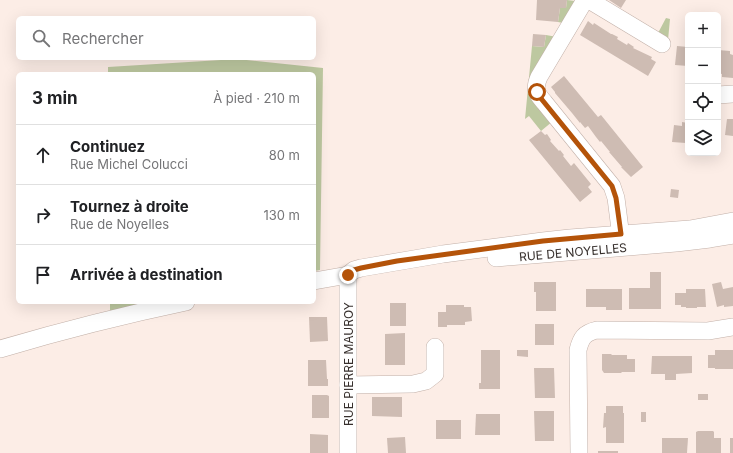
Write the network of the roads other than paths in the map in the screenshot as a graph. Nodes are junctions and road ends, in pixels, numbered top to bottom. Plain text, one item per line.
1 (586, 0) edge
2 (589, 0) edge
3 (662, 44) dead end
4 (733, 94) edge
5 (721, 95) edge
6 (733, 221) edge
7 (733, 235) edge
8 (621, 241) junction
9 (348, 275) junction
10 (316, 281) edge
11 (178, 304) edge
12 (733, 327) edge
13 (434, 347) dead end
14 (0, 349) edge
15 (348, 385) junction
16 (348, 453) edge
17 (578, 453) edge

1 - 8 street
2 - 3 street
4 - 5 street
6 - 8 street, RUE DE NOYELLES
7 - 8 street, RUE DE NOYELLES
8 - 9 street, RUE DE NOYELLES
9 - 10 street, RUE DE NOYELLES
9 - 15 street, RUE PIERRE MAUROY
11 - 14 street
12 - 17 street
13 - 15 street
15 - 16 street, RUE PIERRE MAUROY

